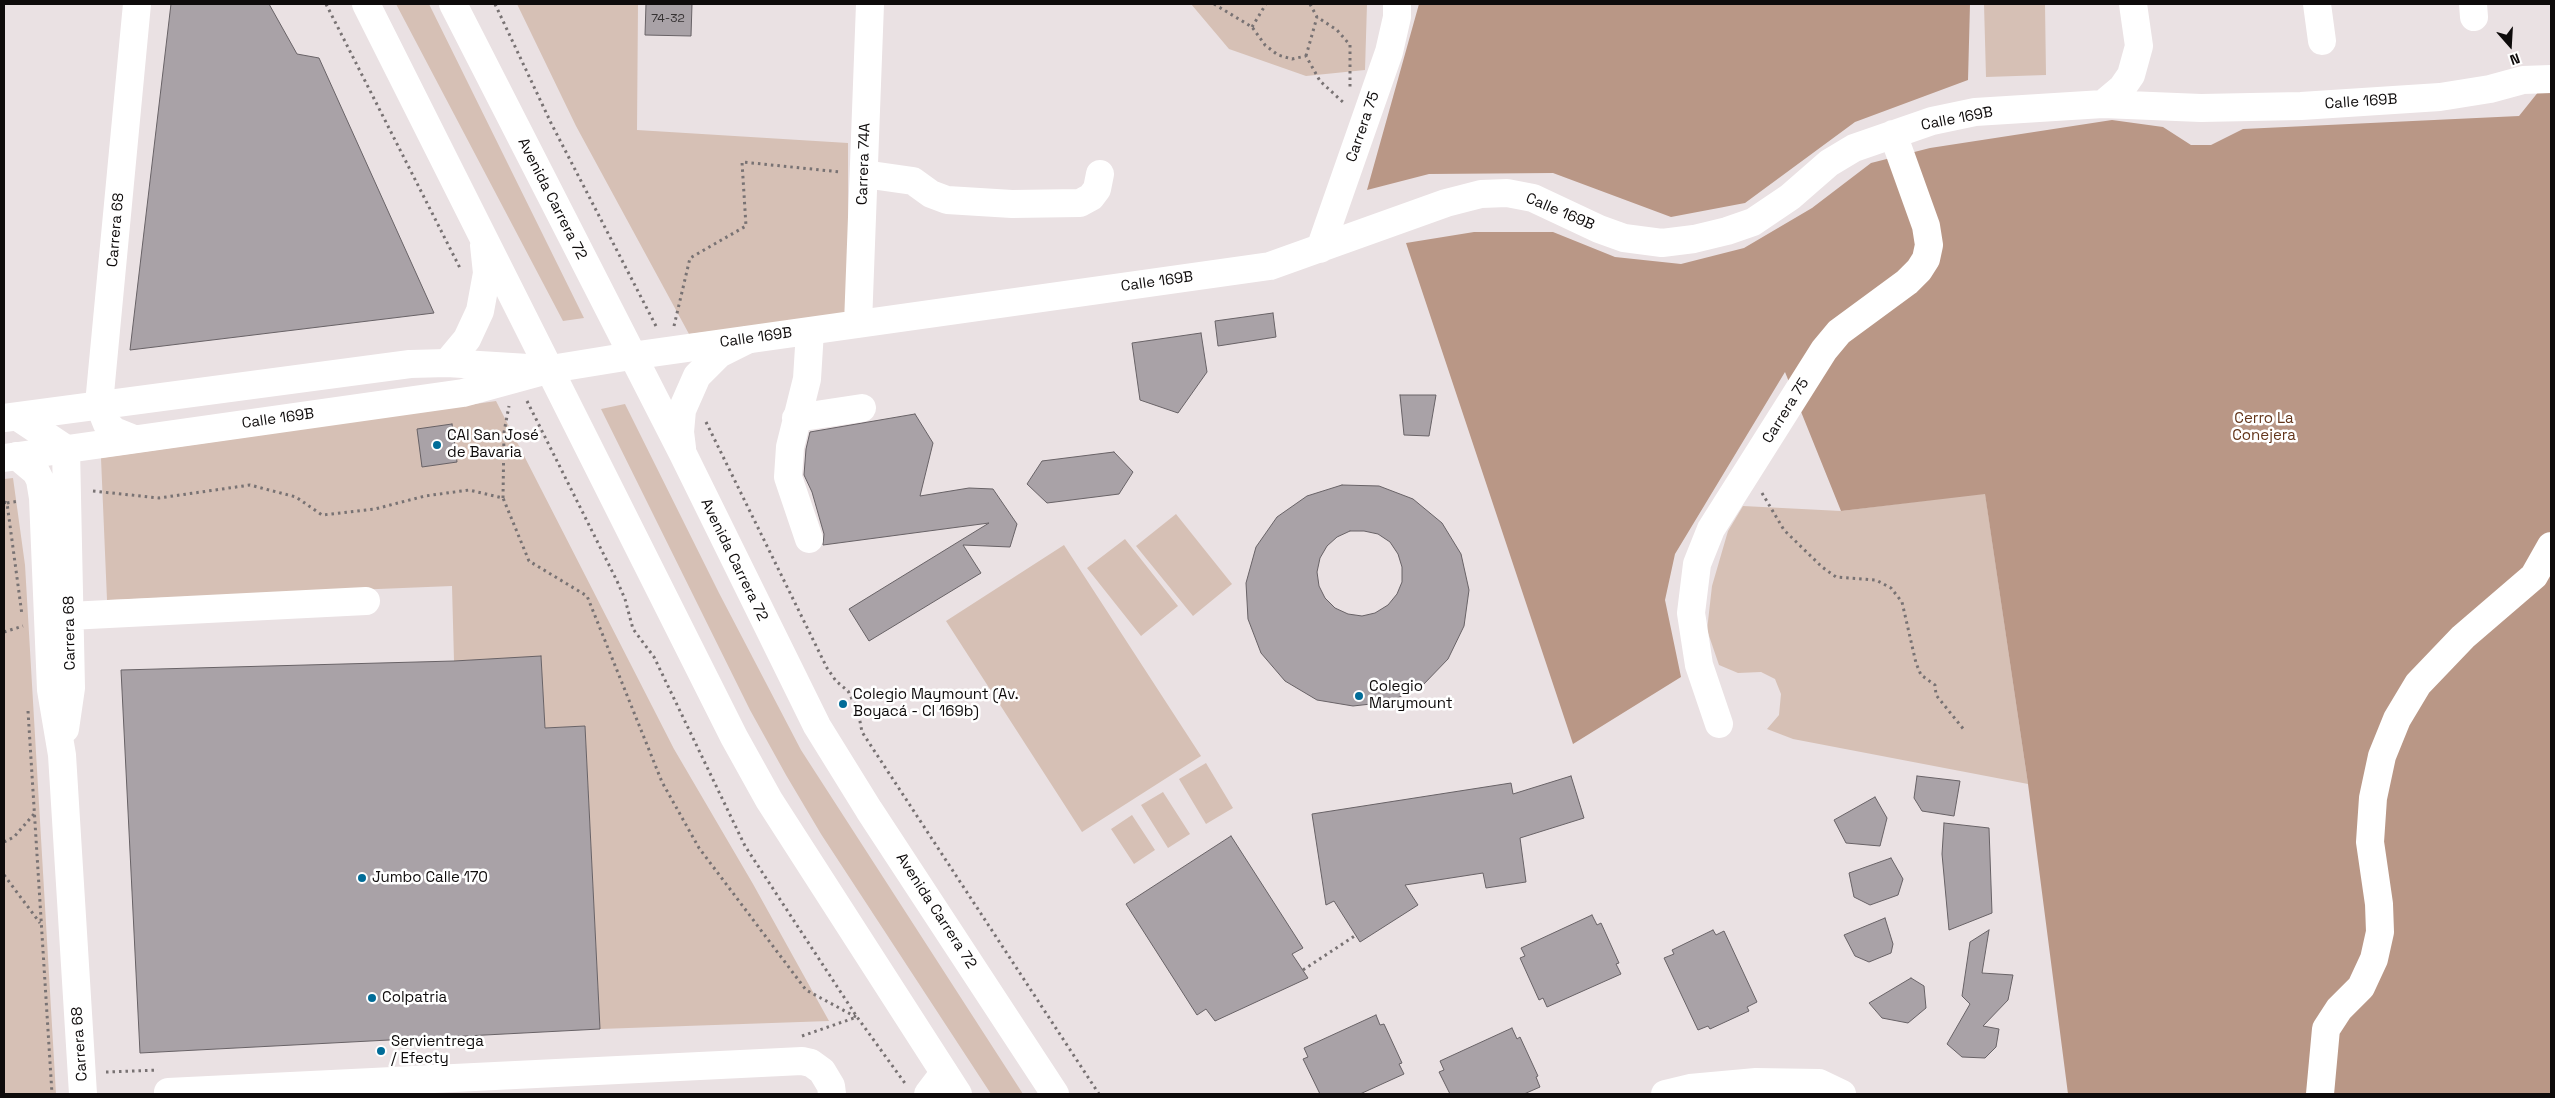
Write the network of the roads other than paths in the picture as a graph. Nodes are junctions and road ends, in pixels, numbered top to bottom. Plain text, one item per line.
1 (137, 4) edge
2 (366, 4) edge
3 (453, 4) edge
4 (870, 4) edge
5 (1397, 4) edge
6 (2133, 4) edge
7 (2317, 4) edge
8 (2322, 41) dead end
9 (2551, 79) edge
10 (2103, 104) junction
11 (1893, 134) junction
12 (864, 174) junction
13 (1100, 174) dead end
14 (483, 234) junction
15 (1320, 249) junction
16 (858, 324) junction
17 (810, 331) junction
18 (747, 340) junction
19 (631, 356) junction
20 (447, 363) junction
21 (551, 369) junction
22 (100, 404) junction
23 (862, 408) dead end
24 (11, 417) edge
25 (796, 418) junction
26 (134, 440) junction
27 (66, 449) junction
28 (683, 454) junction
29 (11, 457) edge
30 (809, 539) dead end
31 (2551, 546) edge
32 (366, 601) dead end
33 (69, 616) junction
34 (1719, 724) dead end
35 (62, 755) junction
36 (951, 1084) edge
37 (83, 1094) edge
38 (168, 1094) edge
39 (832, 1094) edge
40 (928, 1094) edge
41 (1055, 1094) edge
42 (1665, 1094) edge
43 (1842, 1094) edge
44 (2320, 1094) edge

1 - 22 main road, Carrera 68
2 - 14 main road
3 - 19 main road, Avenida Carrera 72
4 - 12 main road, Carrera 74A
5 - 15 main road, Carrera 75
6 - 10 main road
7 - 8 main road
9 - 10 main road, Calle 169B
10 - 11 main road, Calle 169B
11 - 15 main road, Calle 169B
11 - 34 main road, Carrera 75
12 - 13 main road
12 - 16 main road, Carrera 74A
14 - 20 main road
14 - 21 main road
15 - 16 main road, Calle 169B
16 - 17 main road, Calle 169B
17 - 18 main road, Calle 169B
17 - 25 main road
18 - 19 main road, Calle 169B
18 - 28 main road
19 - 21 main road, Calle 169B
19 - 28 main road, Avenida Carrera 72
20 - 21 main road, Calle 169B
20 - 22 main road, Calle 169B
21 - 26 main road, Calle 169B
21 - 36 main road
22 - 24 main road, Calle 169B
22 - 26 main road, Carrera 68
23 - 25 main road
24 - 27 main road
25 - 30 main road
26 - 27 main road, Calle 169B
27 - 29 main road, Calle 169B
27 - 33 main road, Carrera 68
28 - 41 main road, Avenida Carrera 72
29 - 35 main road, Carrera 68
31 - 44 main road
32 - 33 main road
33 - 35 main road, Carrera 68
35 - 37 main road, Carrera 68
36 - 40 main road
38 - 39 main road
42 - 43 main road

